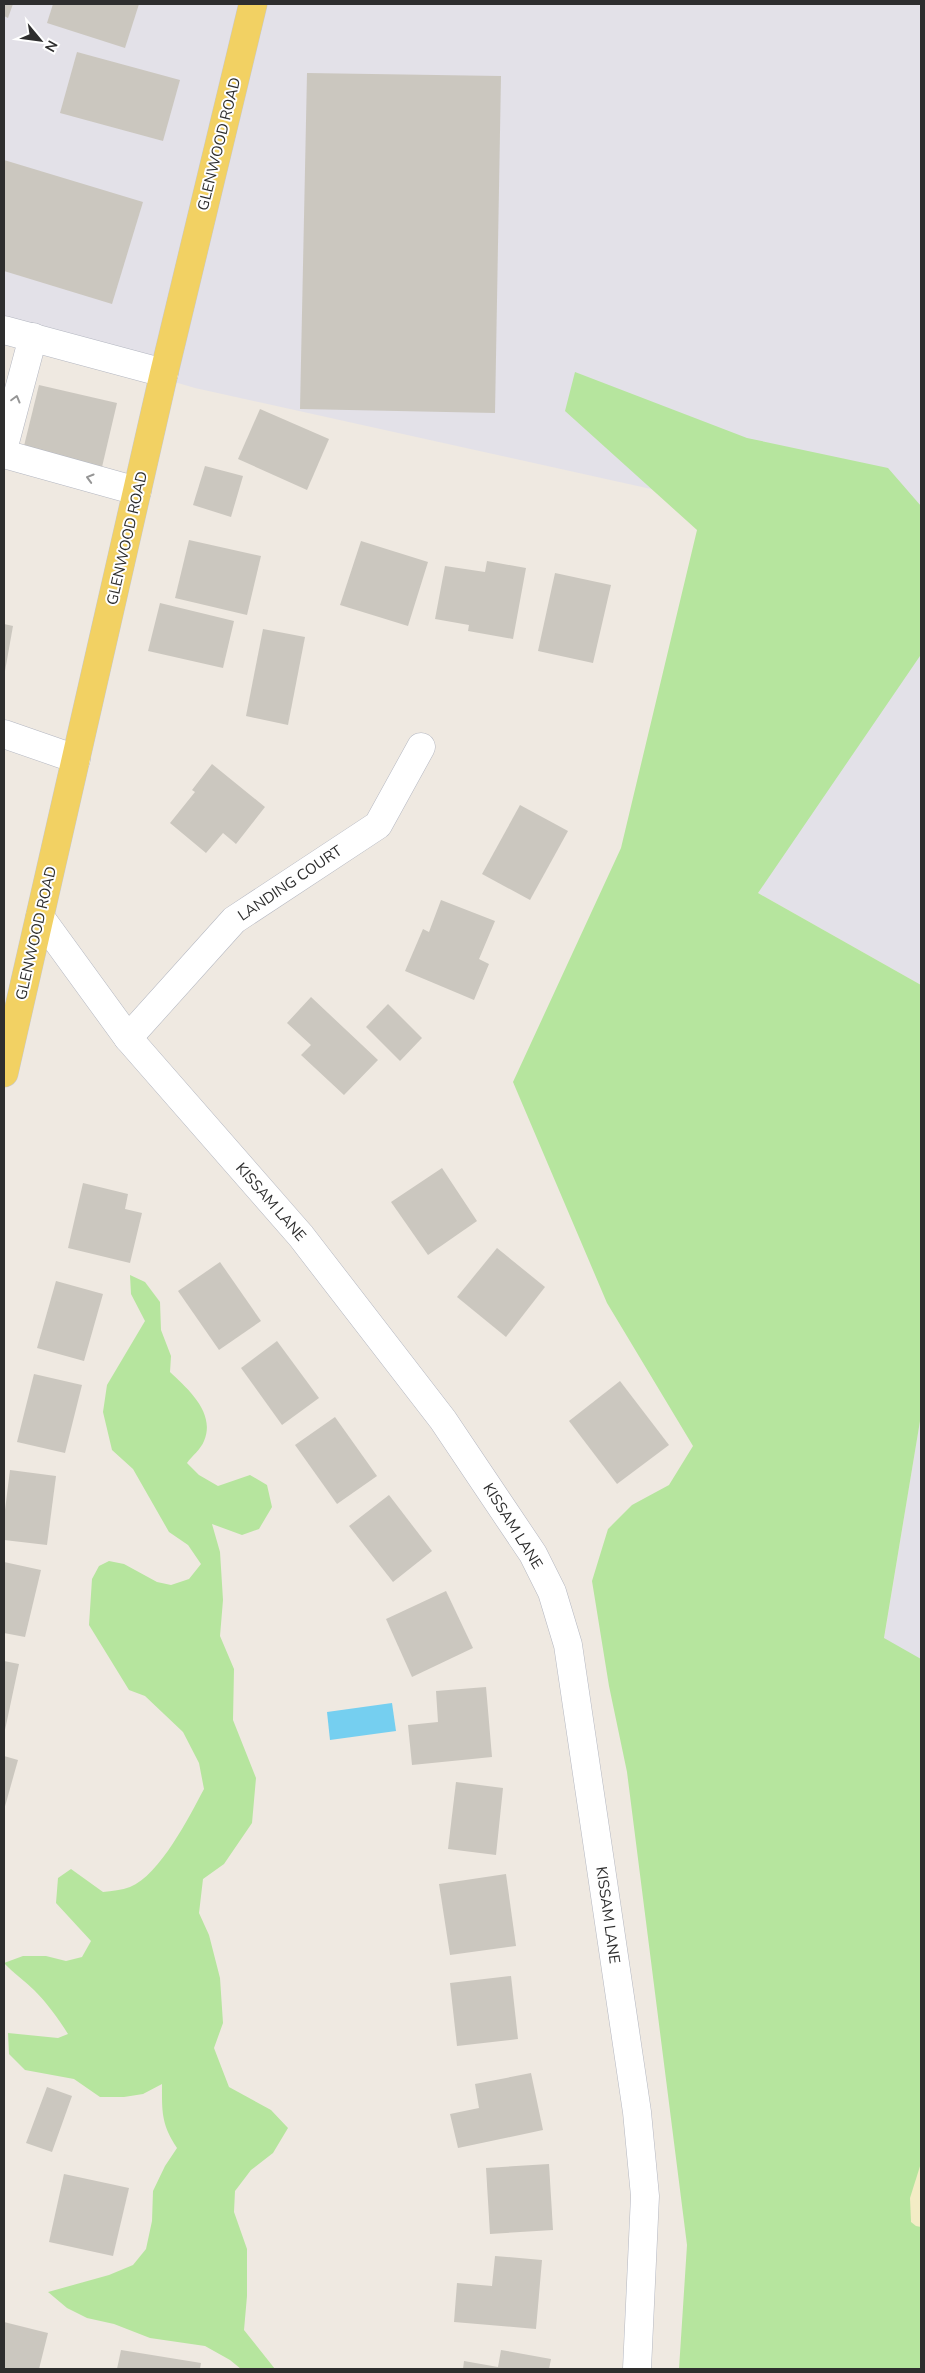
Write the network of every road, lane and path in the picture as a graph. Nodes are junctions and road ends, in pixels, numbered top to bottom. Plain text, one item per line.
1 (253, 4) edge
2 (4, 330) edge
3 (32, 337) junction
4 (164, 373) junction
5 (4, 446) edge
6 (4, 454) edge
7 (137, 491) junction
8 (4, 734) edge
9 (421, 747) dead end
10 (76, 759) junction
11 (40, 917) junction
12 (128, 1038) junction
13 (4, 1073) edge
14 (637, 2369) edge

1 - 4 main road, GLENWOOD ROAD
2 - 3 street
3 - 4 street
5 -> 3 street
4 - 7 main road, GLENWOOD ROAD
7 -> 6 street
7 - 10 main road, GLENWOOD ROAD
8 - 10 street
9 - 12 street, LANDING COURT
10 - 11 main road, GLENWOOD ROAD
11 - 12 street, KISSAM LANE
11 - 13 main road, GLENWOOD ROAD
12 - 14 street, KISSAM LANE

